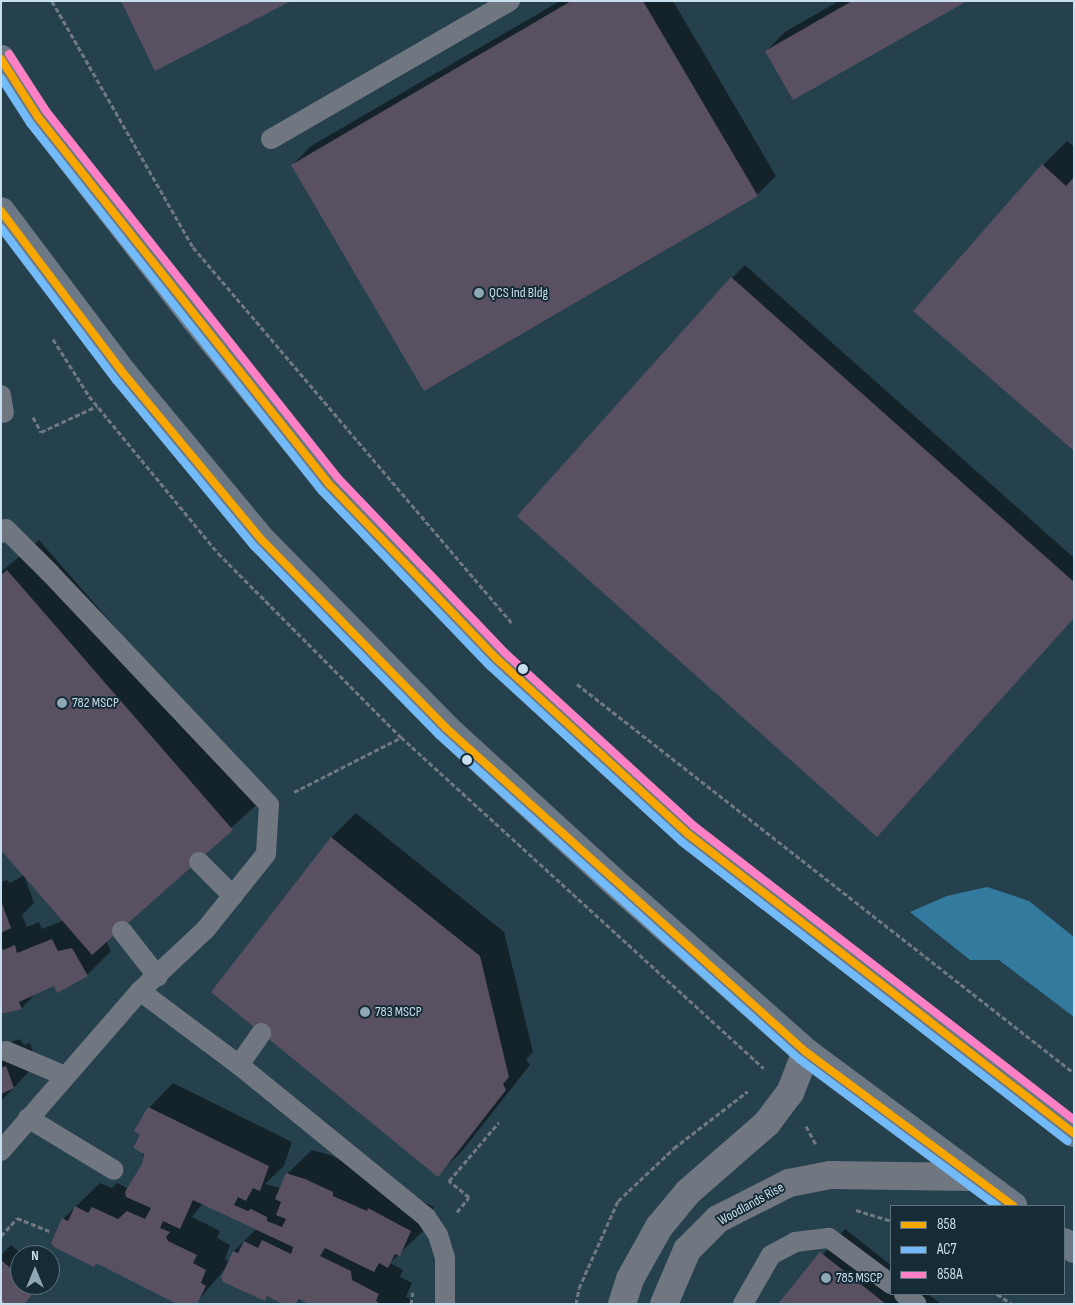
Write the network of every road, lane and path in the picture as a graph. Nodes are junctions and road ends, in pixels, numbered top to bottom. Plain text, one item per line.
1 (52, 1) edge
2 (510, 1) edge
3 (1, 58) edge
4 (271, 139) dead end
5 (1, 211) edge
6 (97, 406) dead end
7 (30, 411) dead end
8 (1, 533) edge
9 (518, 630) dead end
10 (569, 677) dead end
11 (438, 718) junction
12 (269, 805) junction
13 (199, 862) dead end
14 (233, 896) junction
15 (122, 931) dead end
16 (158, 977) junction
17 (140, 991) junction
18 (261, 1033) dead end
19 (6, 1051) dead end
20 (806, 1052) junction
21 (239, 1065) junction
22 (1074, 1073) edge
23 (65, 1076) junction
24 (28, 1118) junction
25 (1074, 1134) edge
26 (1, 1151) edge
27 (114, 1170) dead end
28 (972, 1177) junction
29 (1012, 1205) edge
30 (49, 1231) dead end
31 (1, 1236) edge
32 (890, 1283) edge
33 (905, 1295) edge
34 (999, 1295) edge
35 (1, 1301) edge
36 (4, 1304) edge
37 (445, 1304) edge
38 (622, 1304) edge
39 (664, 1304) edge
40 (743, 1304) edge
41 (917, 1304) edge
42 (1012, 1304) edge

1 - 9 path
2 - 4 lane
3 - 25 main road
5 - 11 main road
6 - 7 path
8 - 12 lane
10 - 22 path
11 - 12 path
11 - 20 main road
12 - 14 lane
13 - 14 lane
14 - 16 lane
15 - 16 lane
16 - 17 lane
17 - 21 lane
17 - 23 lane
18 - 21 lane
19 - 23 lane
20 - 28 main road
20 - 38 street
21 - 37 lane
23 - 24 lane
24 - 26 lane
24 - 27 lane
28 - 29 main road
28 - 39 street, Woodlands Rise
30 - 31 path
32 - 40 lane
33 - 41 lane
34 - 42 path
35 - 36 path

